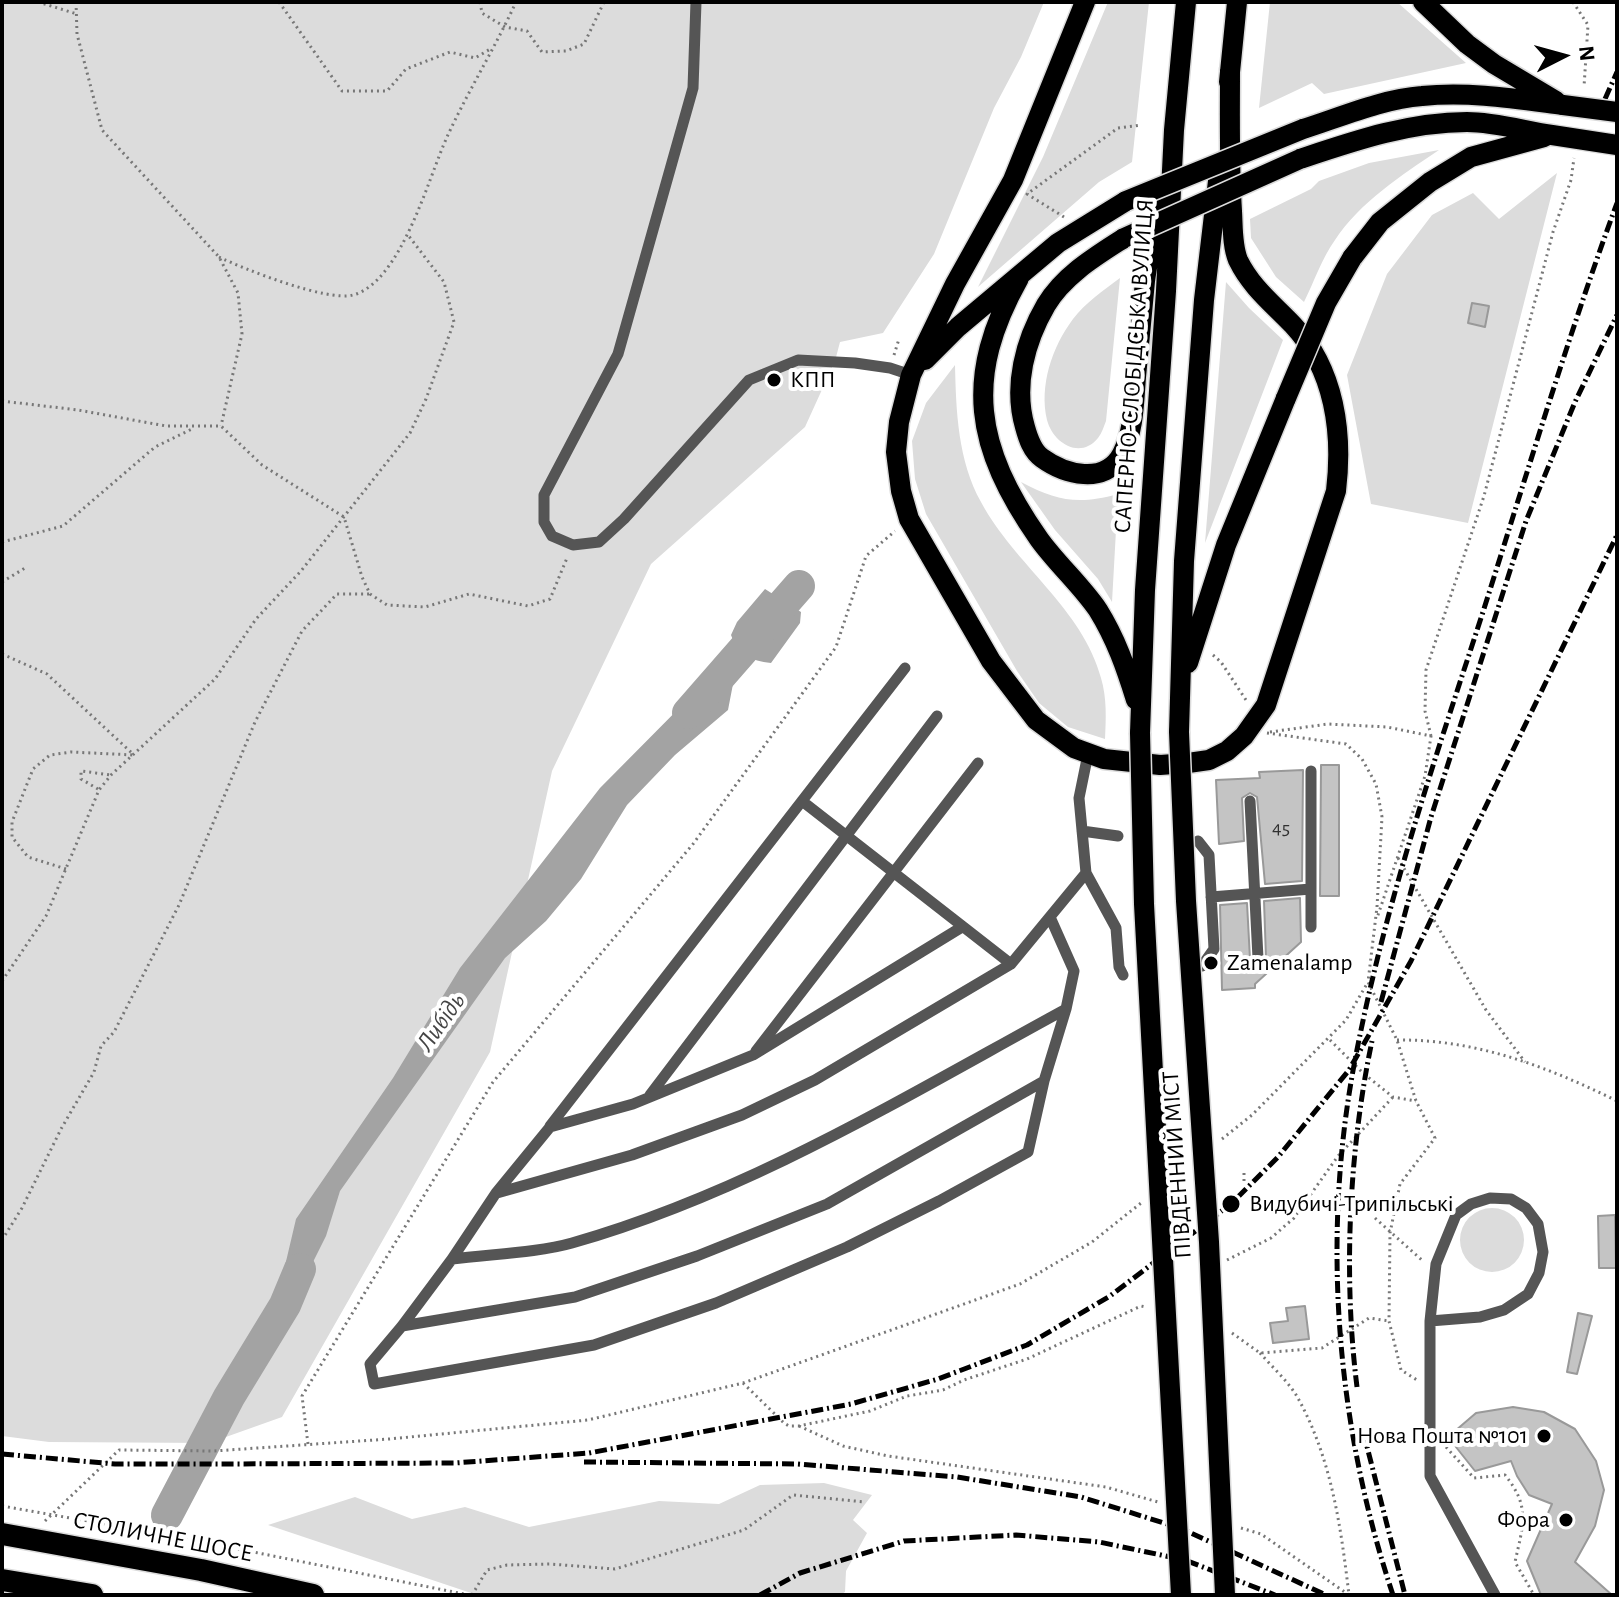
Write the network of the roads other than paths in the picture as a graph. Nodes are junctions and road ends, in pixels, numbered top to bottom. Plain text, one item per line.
1 (696, 2) edge
2 (1085, 2) edge
3 (1186, 2) edge
4 (1237, 2) edge
5 (1423, 2) edge
6 (1230, 70) junction
7 (1563, 105) junction
8 (1617, 112) edge
9 (1174, 130) junction
10 (1552, 135) junction
11 (1617, 145) edge
12 (1019, 278) junction
13 (958, 327) junction
14 (986, 352) junction
15 (911, 375) junction
16 (905, 668) dead end
17 (1179, 693) junction
18 (937, 716) dead end
19 (1140, 724) junction
20 (1088, 754) junction
21 (978, 763) dead end
22 (1311, 771) dead end
23 (802, 801) junction
24 (1250, 801) dead end
25 (1082, 831) junction
26 (846, 835) junction
27 (1118, 836) dead end
28 (1198, 841) dead end
29 (893, 870) junction
30 (1086, 873) junction
31 (1311, 889) junction
32 (1255, 894) junction
33 (1211, 897) junction
34 (1050, 917) junction
35 (962, 927) junction
36 (1311, 927) dead end
37 (1258, 958) dead end
38 (1011, 964) junction
39 (1202, 966) dead end
40 (1123, 975) dead end
41 (1066, 1009) junction
42 (753, 1055) junction
43 (1044, 1081) junction
44 (649, 1097) junction
45 (550, 1127) junction
46 (496, 1193) junction
47 (452, 1259) junction
48 (1430, 1321) junction
49 (402, 1326) junction
50 (2, 1534) edge
51 (2, 1580) edge
52 (92, 1595) edge
53 (313, 1595) edge
54 (1181, 1595) edge
55 (1225, 1595) edge
56 (1495, 1595) edge

1 - 15 lane
2 - 15 main road
3 - 9 main road, САПЕРНО-СЛОБІДСЬКА ВУЛИЦЯ
4 - 6 main road
5 - 7 main road
6 - 17 main road
6 - 20 main road
7 - 8 main road, bridge
7 - 12 main road, bridge
9 - 10 main road, bridge
9 - 19 main road, САПЕРНО-СЛОБІДСЬКА ВУЛИЦЯ
10 - 11 main road, bridge
10 - 17 main road, bridge
12 - 13 main road
12 - 14 main road
13 - 14 main road
13 - 15 main road
14 - 19 main road
15 - 20 main road
16 - 23 lane
17 - 55 main road, ПІВДЕННИЙ МІСТ, bridge
18 - 26 lane
19 - 54 main road, ПІВДЕННИЙ МІСТ, bridge
20 - 25 lane
21 - 29 lane
22 - 31 lane
23 - 26 lane
23 - 45 lane
24 - 32 lane
25 - 27 lane
25 - 30 lane
26 - 29 lane
26 - 44 lane
28 - 33 lane
29 - 35 lane
29 - 42 lane
30 - 34 lane
30 - 40 lane
31 - 32 lane
31 - 36 lane
32 - 33 lane
32 - 37 lane
33 - 39 lane
34 - 38 lane
34 - 41 lane
35 - 38 lane
35 - 42 lane
38 - 46 lane
41 - 43 lane
41 - 47 lane
42 - 44 lane
43 - 49 lane
43 - 49 lane
44 - 45 lane
45 - 46 lane
46 - 47 lane
47 - 49 lane
48 - 48 lane
48 - 56 lane
50 - 53 highway, СТОЛИЧНЕ ШОСЕ
51 - 52 highway

